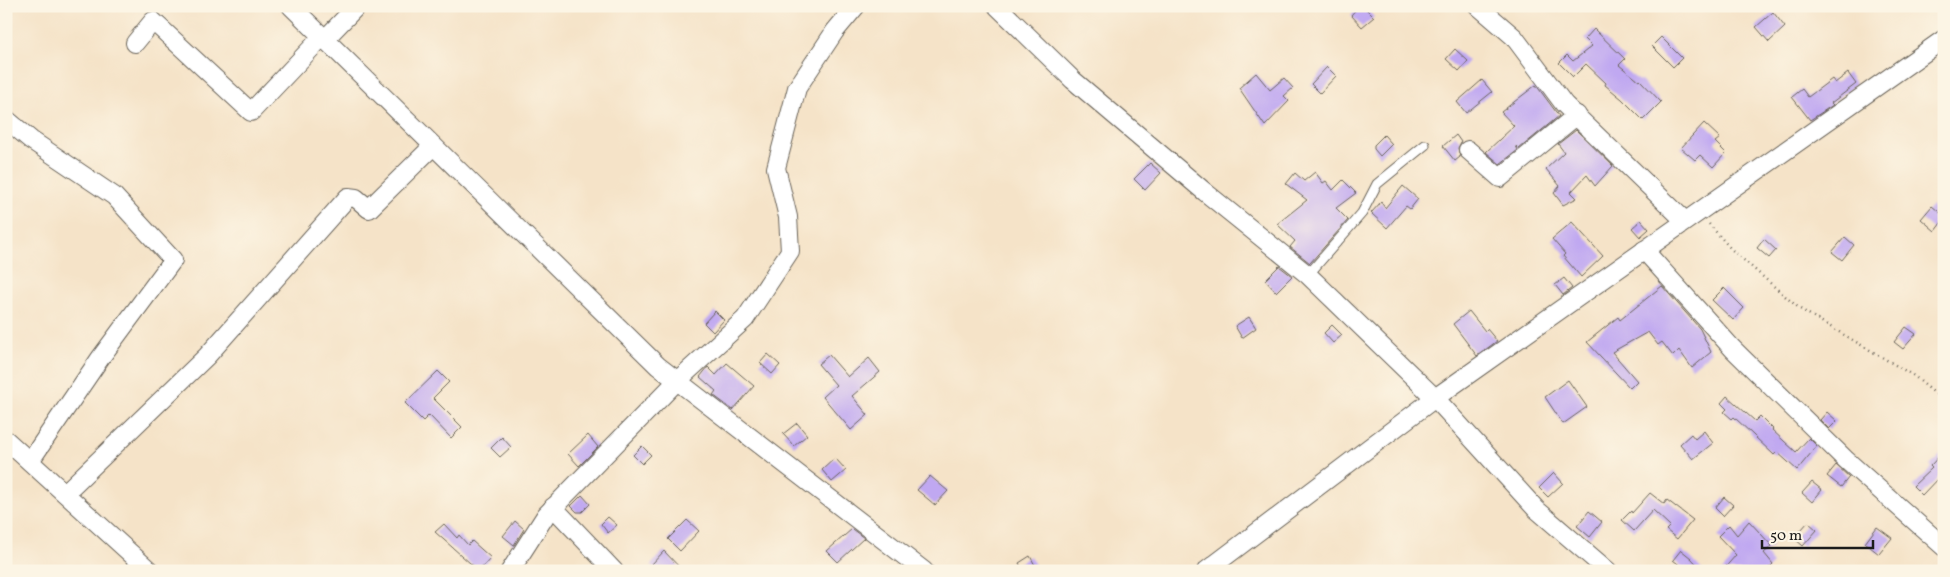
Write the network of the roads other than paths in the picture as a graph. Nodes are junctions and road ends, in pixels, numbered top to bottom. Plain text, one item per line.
1 (291, 6) edge
2 (357, 6) edge
3 (856, 6) edge
4 (997, 6) edge
5 (1478, 6) edge
6 (323, 38) junction
7 (1944, 39) edge
8 (135, 43) dead end
9 (1576, 115) junction
10 (6, 119) edge
11 (1425, 145) dead end
12 (433, 146) junction
13 (1468, 150) dead end
14 (1692, 216) junction
15 (1644, 250) junction
16 (1308, 275) junction
17 (677, 381) junction
18 (1435, 398) junction
19 (6, 440) edge
20 (30, 461) junction
21 (65, 493) junction
22 (553, 508) junction
23 (1944, 546) edge
24 (150, 571) edge
25 (510, 571) edge
26 (614, 571) edge
27 (924, 571) edge
28 (1206, 571) edge
29 (1608, 571) edge

1 - 6 street
2 - 6 street
3 - 17 street
4 - 16 street
5 - 9 street
6 - 8 street
6 - 12 street
7 - 14 street
9 - 13 street
9 - 14 street
10 - 20 street
11 - 16 lane
12 - 17 street
12 - 21 street
14 - 15 street
15 - 18 street
15 - 23 street
16 - 18 street
17 - 22 street
17 - 27 street
18 - 28 street
18 - 29 street
19 - 20 street
20 - 21 street
21 - 24 street
22 - 25 street
22 - 26 street

